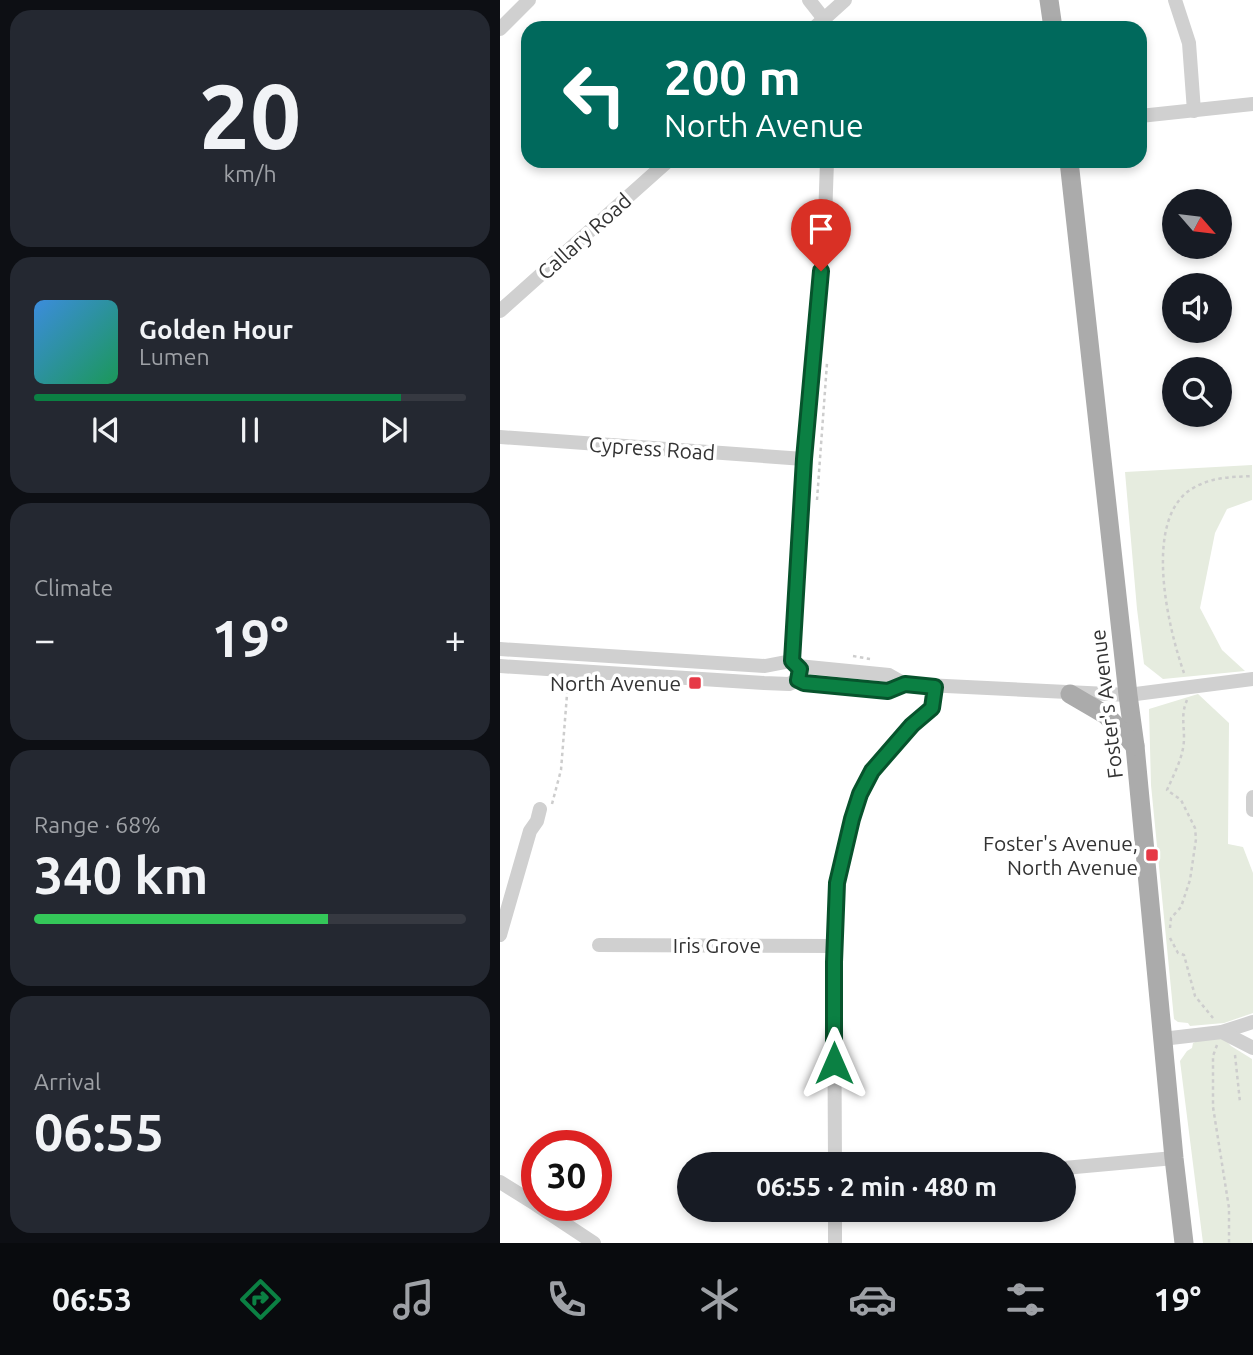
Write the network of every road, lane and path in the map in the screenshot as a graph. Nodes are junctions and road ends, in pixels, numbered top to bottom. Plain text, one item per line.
1 (529, 0) edge
2 (809, 0) edge
3 (845, 0) edge
4 (1049, 0) edge
5 (1175, 0) edge
6 (818, 21) edge
7 (821, 21) edge
8 (1052, 21) edge
9 (500, 29) edge
10 (1252, 104) edge
11 (1194, 111) junction
12 (1147, 115) edge
13 (660, 168) edge
14 (827, 168) edge
15 (1070, 168) edge
16 (500, 311) edge
17 (500, 437) edge
18 (804, 459) junction
19 (1252, 476) edge
20 (500, 649) edge
21 (853, 656) dead end
22 (878, 663) dead end
23 (500, 666) edge
24 (792, 668) junction
25 (1252, 679) edge
26 (568, 685) dead end
27 (935, 687) junction
28 (1187, 687) junction
29 (1070, 694) junction
30 (1128, 695) junction
31 (1135, 746) junction
32 (1252, 797) edge
33 (545, 809) joint
34 (1252, 810) edge
35 (500, 935) edge
36 (599, 945) dead end
37 (835, 946) junction
38 (1252, 1022) edge
39 (1228, 1035) junction
40 (1162, 1039) junction
41 (1252, 1048) edge
42 (1240, 1102) dead end
43 (835, 1152) edge
44 (1174, 1158) junction
45 (1076, 1167) edge
46 (500, 1182) edge
47 (521, 1195) edge
48 (561, 1221) edge
49 (835, 1222) edge
50 (594, 1243) edge
51 (835, 1243) edge
52 (1184, 1243) edge
53 (1229, 1243) edge

1 - 9 street
2 - 6 street
3 - 7 street
4 - 8 main road
5 - 11 street
10 - 11 street
11 - 12 street
13 - 16 street, Callary Road
14 - 18 street
15 - 30 main road, Foster's Avenue
17 - 18 street, Cypress Road
18 - 24 street
19 - 28 path
20 - 24 street
21 - 22 path
23 - 24 street
24 - 27 street
25 - 28 street
26 - 33 path
27 - 29 street
27 - 37 street
28 - 30 street
28 - 39 path
29 - 30 street
29 - 31 main road
30 - 31 main road, Foster's Avenue
31 - 40 main road, Foster's Avenue
32 - 34 street
33 - 35 street
36 - 37 street, Iris Grove
37 - 43 street
38 - 39 street
39 - 40 street
39 - 41 street
39 - 42 path
39 - 53 path
40 - 44 main road, Foster's Avenue
44 - 45 street
44 - 52 main road, Foster's Avenue
46 - 47 street
48 - 50 street
49 - 51 street

